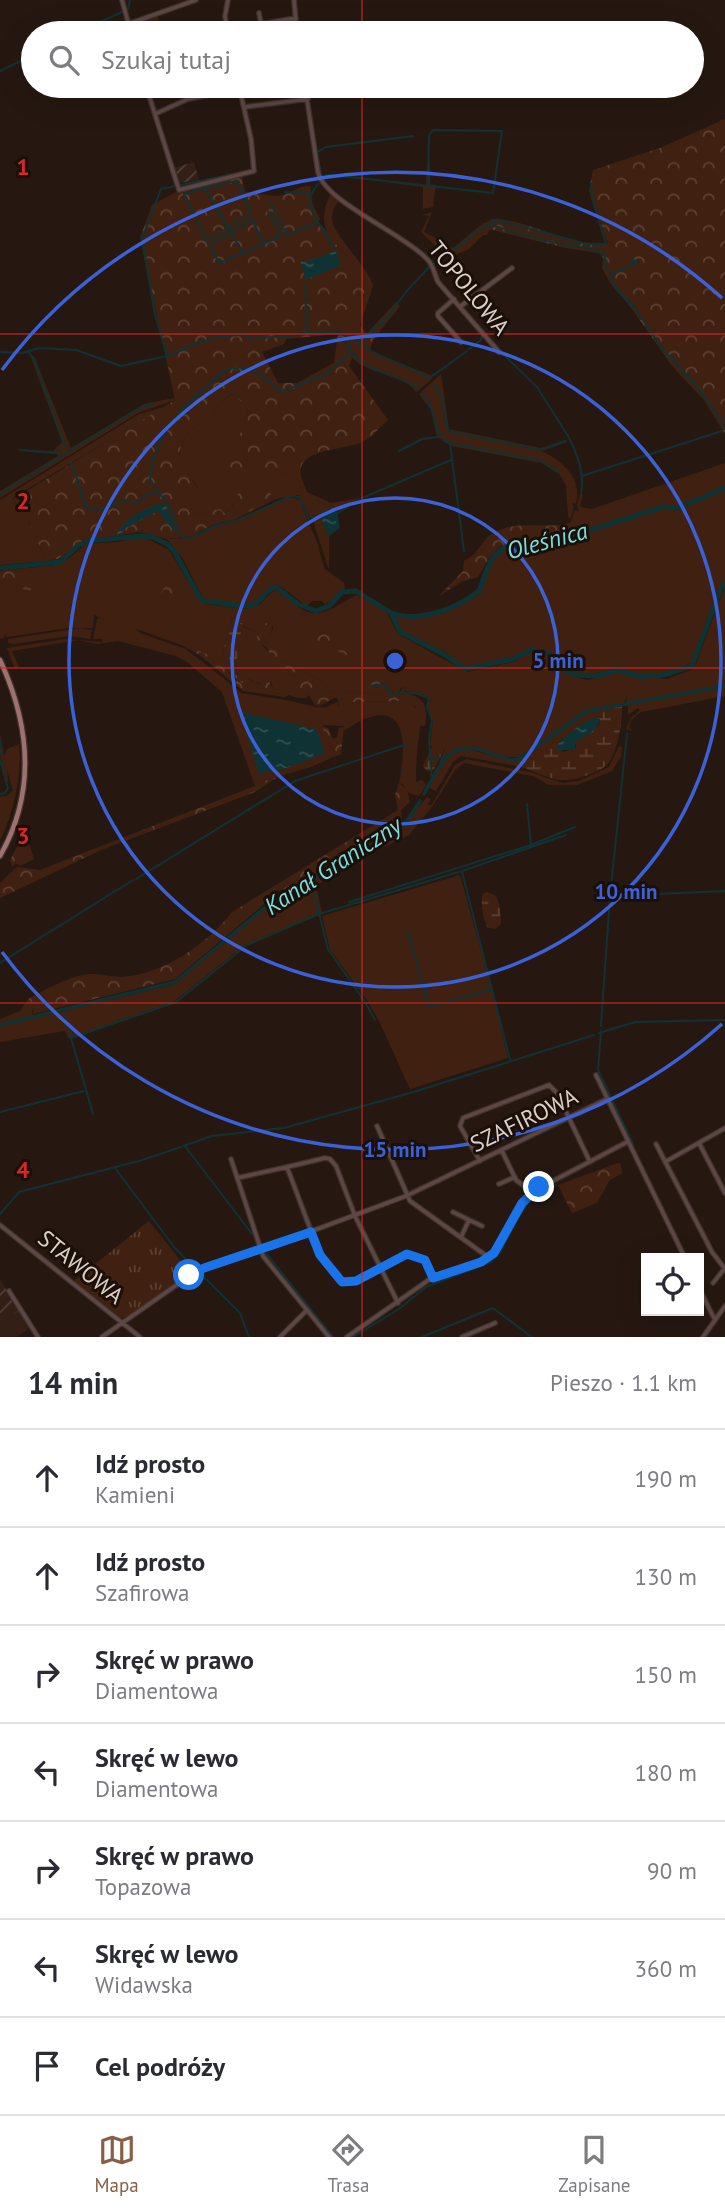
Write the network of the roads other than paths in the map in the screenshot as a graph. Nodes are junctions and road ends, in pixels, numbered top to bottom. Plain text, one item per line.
1 (122, 0) edge
2 (196, 0) edge
3 (228, 0) edge
4 (294, 0) edge
5 (259, 13) dead end
6 (296, 18) junction
7 (127, 21) edge
8 (136, 21) edge
9 (226, 21) edge
10 (260, 21) edge
11 (278, 21) edge
12 (296, 21) edge
13 (150, 98) edge
14 (193, 98) edge
15 (243, 98) edge
16 (308, 99) joint
17 (245, 107) junction
18 (155, 114) junction
19 (512, 268) dead end
20 (454, 299) junction
21 (461, 306) junction
22 (461, 342) dead end
23 (499, 352) dead end
24 (0, 660) edge
25 (0, 856) edge
26 (596, 1075) dead end
27 (607, 1099) junction
28 (569, 1117) junction
29 (377, 1126) dead end
30 (725, 1128) edge
31 (627, 1142) junction
32 (656, 1143) dead end
33 (699, 1143) junction
34 (502, 1151) junction
35 (231, 1159) dead end
36 (480, 1161) junction
37 (590, 1162) junction
38 (666, 1162) junction
39 (287, 1167) junction
40 (514, 1177) junction
41 (237, 1178) junction
42 (499, 1184) dead end
43 (532, 1192) junction
44 (725, 1193) edge
45 (406, 1196) junction
46 (453, 1212) dead end
47 (355, 1216) junction
48 (469, 1220) junction
49 (0, 1225) edge
50 (482, 1226) dead end
51 (311, 1232) junction
52 (461, 1237) junction
53 (261, 1250) junction
54 (683, 1253) edge
55 (488, 1257) junction
56 (381, 1268) junction
57 (725, 1269) edge
58 (433, 1278) junction
59 (713, 1283) dead end
60 (9, 1291) dead end
61 (704, 1298) edge
62 (398, 1303) junction
63 (725, 1306) edge
64 (307, 1310) junction
65 (715, 1320) junction
66 (123, 1323) junction
67 (495, 1323) dead end
68 (38, 1337) edge
69 (102, 1337) edge
70 (140, 1337) edge
71 (281, 1337) edge
72 (329, 1337) edge
73 (347, 1337) edge
74 (463, 1337) edge
75 (703, 1337) edge

1 - 7 street
2 - 8 street
3 - 9 street
4 - 6 street
5 - 10 street
6 - 11 street
6 - 12 street
13 - 18 street
14 - 18 street
15 - 17 street
16 - 17 street
16 - 20 street, TOPOLOWA
17 - 18 street
19 - 21 street
20 - 21 street, TOPOLOWA
20 - 22 street
21 - 23 street, TOPOLOWA
24 - 25 main road
26 - 27 street
27 - 28 street, SZAFIROWA
27 - 31 street
28 - 34 street, SZAFIROWA
28 - 36 street
28 - 37 street
29 - 45 street
30 - 33 street
31 - 37 street
31 - 54 street
32 - 38 street
33 - 38 street
33 - 44 street
34 - 36 street, SZAFIROWA
34 - 40 street
35 - 41 street
36 - 45 street, SZAFIROWA
37 - 43 street
38 - 57 street
39 - 41 street
39 - 47 street
39 - 51 street
40 - 42 street
40 - 43 street
41 - 53 street
43 - 55 street
45 - 47 street, SZAFIROWA
45 - 52 street
46 - 48 street
47 - 51 street, SZAFIROWA
47 - 56 street
48 - 50 street
48 - 52 street
49 - 66 street, STAWOWA
51 - 53 street, SZAFIROWA
51 - 56 street
52 - 55 street
53 - 64 street
53 - 66 street, SZAFIROWA
55 - 58 street
56 - 58 street
56 - 62 street
57 - 59 street
58 - 62 street
60 - 68 street
61 - 65 street
62 - 73 street
63 - 65 street
64 - 71 street
64 - 72 street
65 - 75 street
66 - 69 street, SZAFIROWA
66 - 70 street, STAWOWA
67 - 74 street

